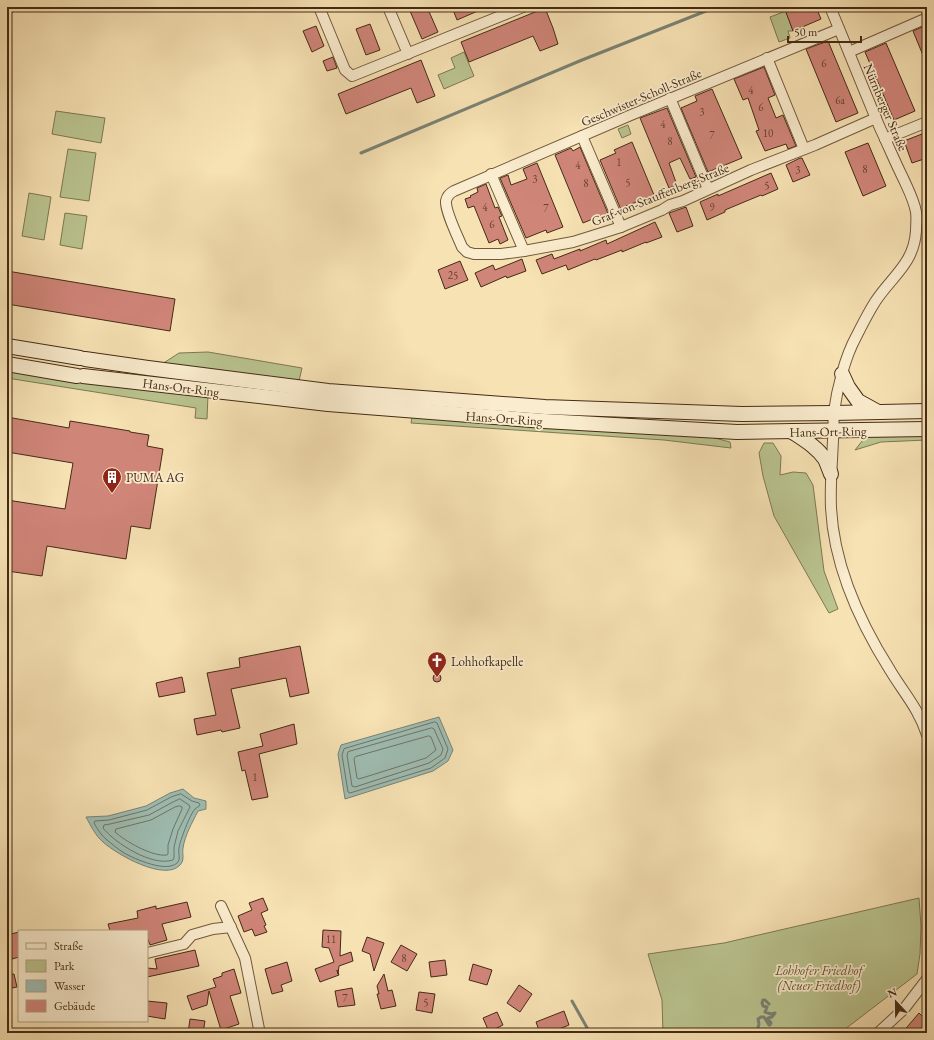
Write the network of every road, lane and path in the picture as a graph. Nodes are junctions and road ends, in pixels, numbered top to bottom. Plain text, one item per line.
1 (319, 7) edge
2 (388, 7) edge
3 (523, 7) edge
4 (830, 7) edge
5 (927, 18) edge
6 (839, 29) junction
7 (849, 52) junction
8 (408, 54) junction
9 (767, 58) junction
10 (670, 98) junction
11 (876, 118) junction
12 (927, 122) edge
13 (582, 136) junction
14 (885, 140) junction
15 (804, 149) junction
16 (491, 174) junction
17 (708, 189) junction
18 (454, 191) joint
19 (620, 227) junction
20 (524, 251) junction
21 (7, 346) edge
22 (7, 364) edge
23 (842, 374) junction
24 (927, 411) edge
25 (878, 412) junction
26 (834, 413) junction
27 (927, 429) edge
28 (834, 430) junction
29 (791, 431) junction
30 (831, 474) junction
31 (927, 735) edge
32 (221, 906) dead end
33 (231, 927) junction
34 (148, 953) edge
35 (927, 979) edge
36 (258, 1033) edge
37 (878, 1033) edge

1 - 8 street
2 - 8 street
3 - 8 street
4 - 6 street, Nürnberger Straße
5 - 7 street
6 - 7 street, Nürnberger Straße
6 - 9 street, Geschwister-Scholl-Straße
7 - 11 street, Nürnberger Straße
9 - 10 street, Geschwister-Scholl-Straße
9 - 15 street
10 - 13 street, Geschwister-Scholl-Straße
10 - 17 street
11 - 14 street, Nürnberger Straße
11 - 15 street, Graf-von-Stauffenberg-Straße
12 - 14 street
13 - 16 street, Geschwister-Scholl-Straße
13 - 19 street
14 - 23 street, Nürnberger Straße
15 - 17 street, Graf-von-Stauffenberg-Straße
16 - 18 street, Geschwister-Scholl-Straße
16 - 20 street
17 - 19 street, Graf-von-Stauffenberg-Straße
18 - 20 street, Graf-von-Stauffenberg-Straße
19 - 20 street, Graf-von-Stauffenberg-Straße
21 - 26 main road, Hans-Ort-Ring
22 - 29 main road, Hans-Ort-Ring
23 - 25 main road
23 - 26 street, Nürnberger Straße
24 - 25 main road, Hans-Ort-Ring
25 - 26 main road, Hans-Ort-Ring
26 - 28 street, Nürnberger Straße
27 - 28 main road, Hans-Ort-Ring
28 - 29 main road, Hans-Ort-Ring
28 - 30 street, Nürnberger Straße
29 - 30 main road
30 - 31 street, Nürnberger Straße
32 - 33 street
33 - 34 street
33 - 36 street
35 - 37 street

